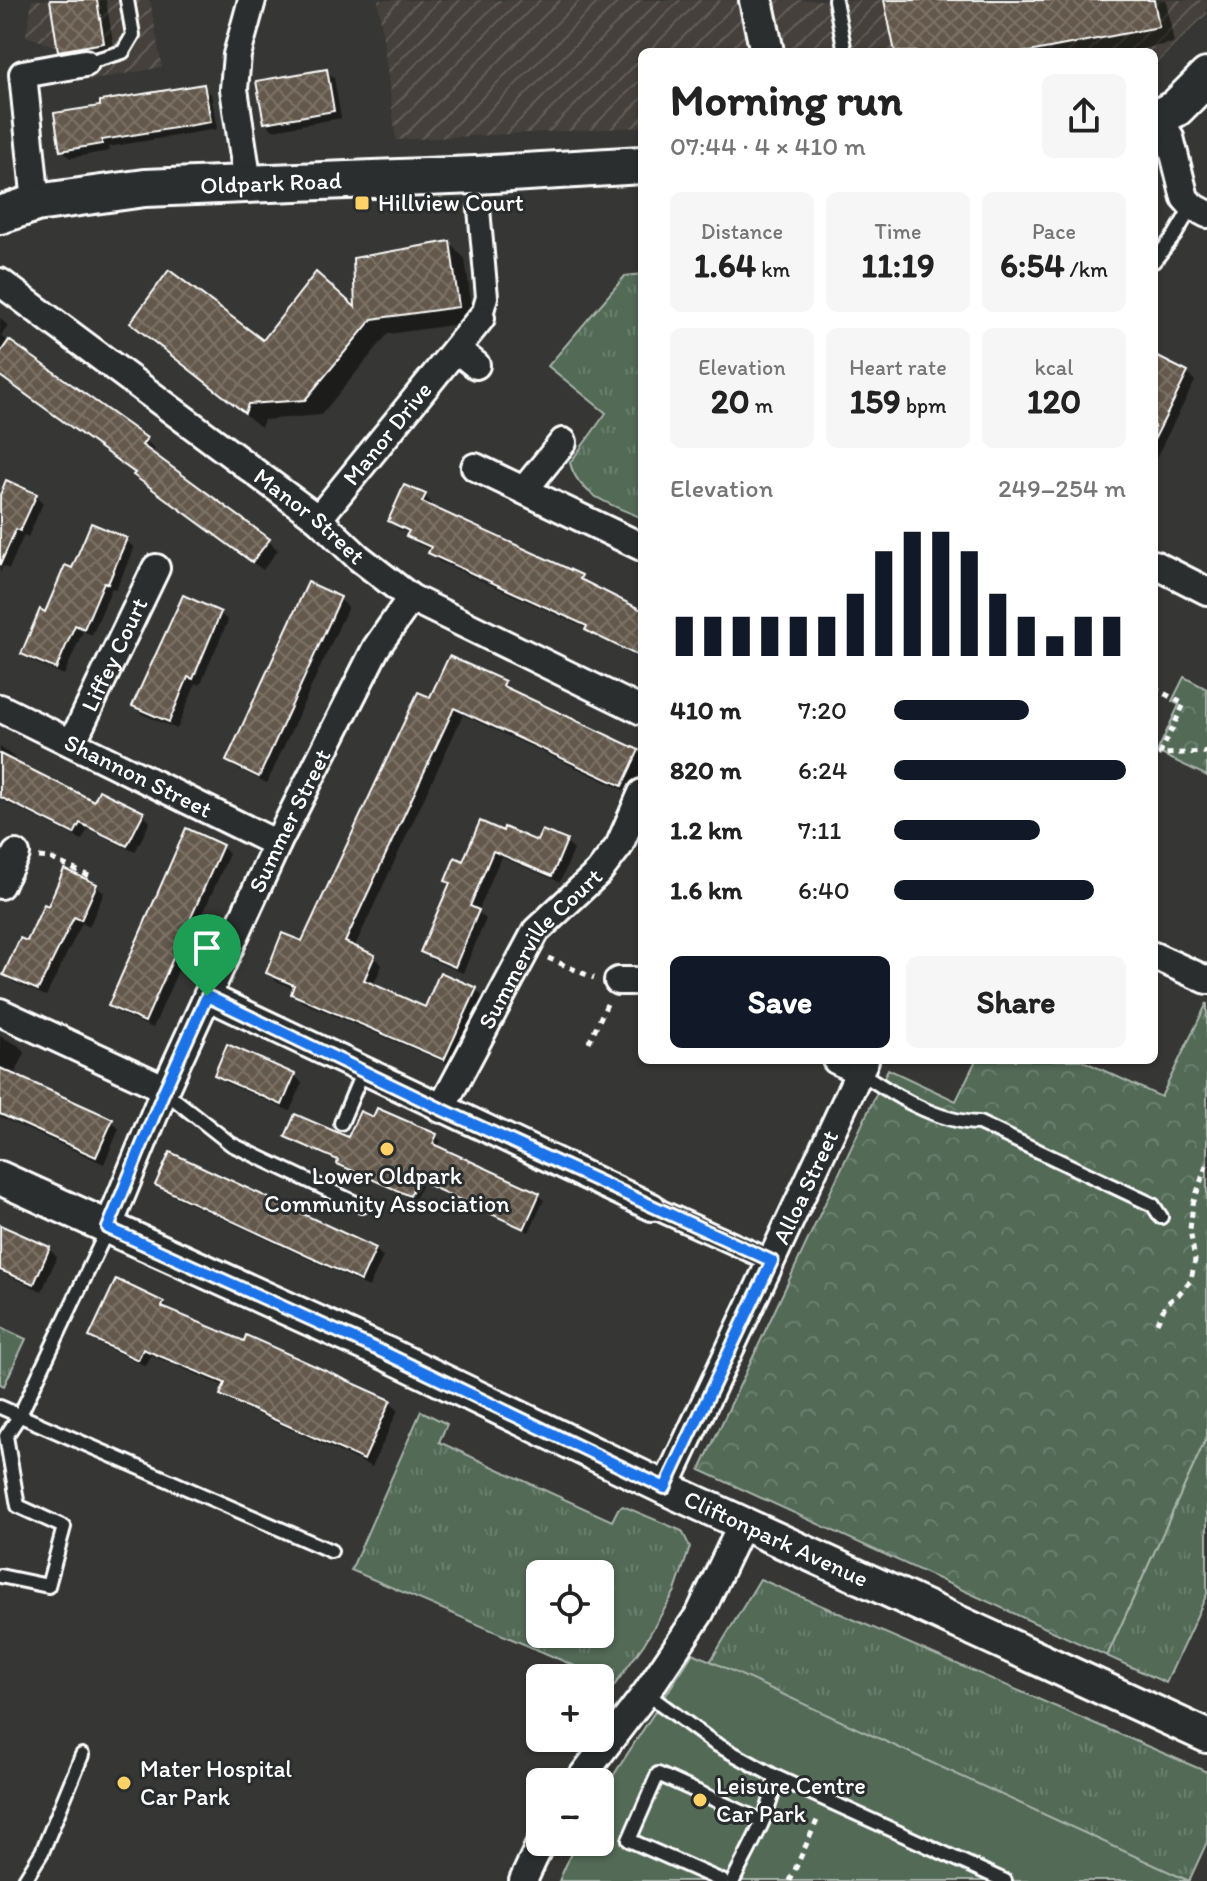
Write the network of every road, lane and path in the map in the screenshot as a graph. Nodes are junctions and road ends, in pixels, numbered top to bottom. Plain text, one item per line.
1 (127, 0) edge
2 (252, 0) edge
3 (756, 0) edge
4 (835, 0) edge
5 (766, 48) edge
6 (844, 48) edge
7 (85, 63) joint
8 (1207, 77) edge
9 (1158, 118) edge
10 (1158, 122) edge
11 (638, 165) edge
12 (248, 184) junction
13 (36, 203) junction
14 (479, 209) dead end
15 (1200, 210) edge
16 (0, 215) edge
17 (1158, 256) edge
18 (0, 282) edge
19 (481, 318) joint
20 (563, 442) dead end
21 (475, 467) dead end
22 (524, 490) junction
23 (318, 519) junction
24 (638, 545) edge
25 (1158, 566) edge
26 (156, 568) dead end
27 (1207, 591) edge
28 (411, 598) junction
29 (1158, 690) edge
30 (0, 708) edge
31 (638, 709) edge
32 (72, 743) junction
33 (1207, 752) edge
34 (1160, 754) junction
35 (1158, 756) edge
36 (638, 802) edge
37 (277, 844) junction
38 (16, 854) dead end
39 (50, 858) dead end
40 (89, 876) dead end
41 (0, 885) edge
42 (525, 948) junction
43 (1158, 958) edge
44 (1207, 980) edge
45 (630, 981) edge
46 (207, 996) junction
47 (0, 1012) edge
48 (589, 1042) dead end
49 (854, 1064) edge
50 (363, 1071) junction
51 (164, 1091) junction
52 (441, 1109) junction
53 (341, 1123) dead end
54 (1207, 1163) edge
55 (0, 1178) edge
56 (362, 1206) dead end
57 (652, 1207) joint
58 (1161, 1217) dead end
59 (108, 1228) junction
60 (772, 1261) junction
61 (1157, 1323) dead end
62 (0, 1407) edge
63 (20, 1415) junction
64 (665, 1488) junction
65 (743, 1522) junction
66 (331, 1551) dead end
67 (0, 1576) edge
68 (646, 1693) junction
69 (1207, 1736) edge
70 (82, 1755) dead end
71 (589, 1768) edge
72 (776, 1777) junction
73 (827, 1799) junction
74 (762, 1821) junction
75 (535, 1856) edge
76 (24, 1881) edge
77 (523, 1881) edge
78 (722, 1881) edge
79 (733, 1881) edge
80 (790, 1881) edge
81 (1005, 1881) edge

1 - 7 lane
2 - 12 street
3 - 5 street
4 - 6 lane
7 - 13 street
8 - 9 main road
10 - 15 street
11 - 12 main road, Oldpark Road
12 - 13 main road, Oldpark Road
13 - 16 main road, Oldpark Road
14 - 19 street, Manor Drive
15 - 17 lane
18 - 23 street, Manor Street
19 - 23 street, Manor Drive
20 - 22 street
21 - 22 street
22 - 24 street
23 - 28 street, Manor Street
25 - 27 street
26 - 32 street, Liffey Court
28 - 31 street, Manor Street
28 - 37 street, Summer Street
29 - 34 path
30 - 32 street, Shannon Street
32 - 37 street, Shannon Street
33 - 34 path
34 - 35 path
36 - 42 street, Summerville Court
37 - 46 street, Summer Street
38 - 41 street
39 - 40 path
42 - 45 path
42 - 52 street, Summerville Court
43 - 44 street
45 - 48 path
46 - 50 street
46 - 51 street, Summer Street
47 - 51 street
49 - 58 lane
49 - 60 street, Alloa Street
50 - 52 street
50 - 53 lane
51 - 56 lane
51 - 59 street, Summer Street
52 - 57 street
54 - 61 path
55 - 59 street, Cliftonpark Avenue
57 - 60 street
59 - 63 lane
59 - 64 street, Cliftonpark Avenue
60 - 64 street, Alloa Street
62 - 63 lane
63 - 66 lane
63 - 67 lane
64 - 65 street, Cliftonpark Avenue
65 - 68 street
65 - 69 street, Cliftonpark Avenue
68 - 71 street
68 - 72 lane
70 - 76 lane
72 - 73 lane
72 - 74 lane
73 - 80 path
73 - 81 lane
74 - 78 lane
74 - 79 lane
75 - 77 street

